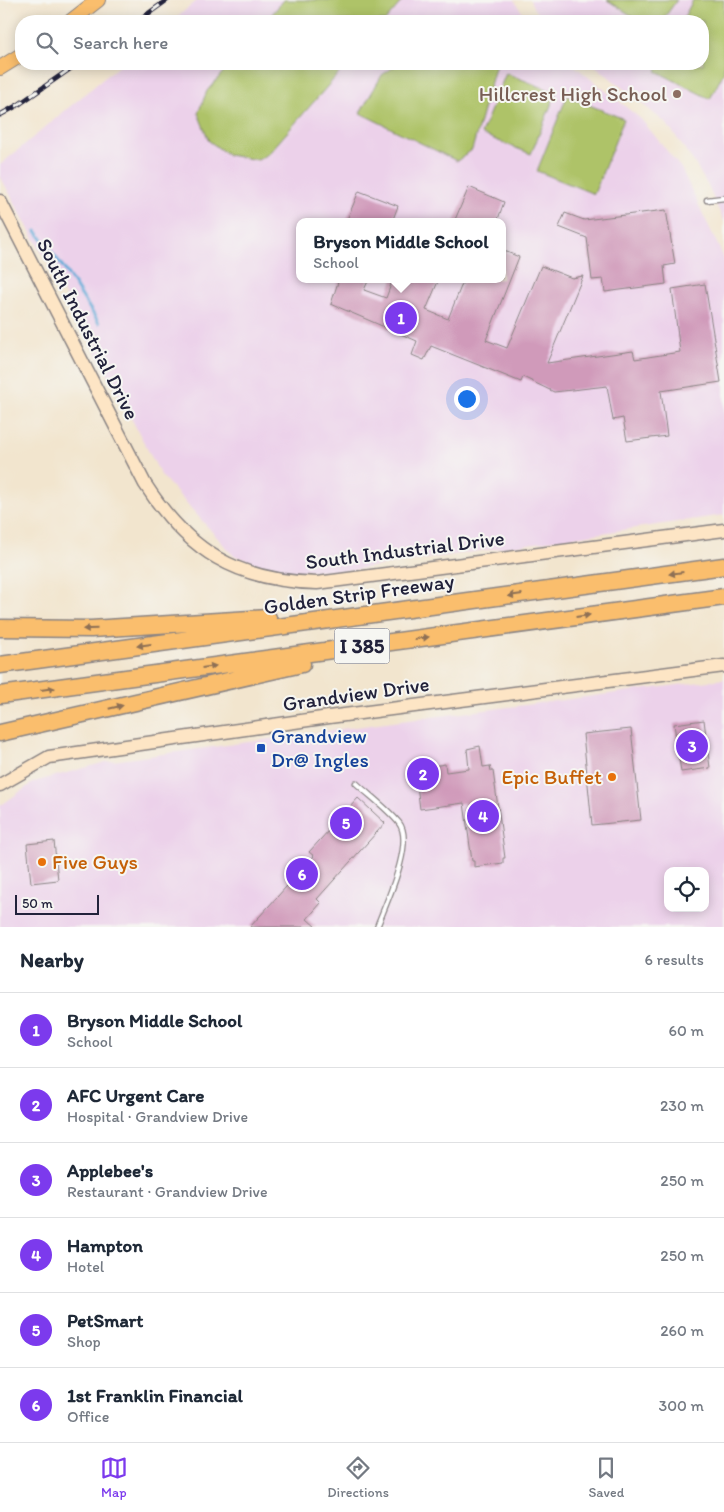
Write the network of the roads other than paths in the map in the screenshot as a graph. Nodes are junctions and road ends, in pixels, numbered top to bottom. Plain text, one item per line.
1 (98, 0) edge
2 (79, 15) edge
3 (15, 59) edge
4 (0, 68) edge
5 (724, 198) edge
6 (707, 200) dead end
7 (0, 201) edge
8 (724, 530) edge
9 (724, 566) edge
10 (724, 597) edge
11 (400, 610) junction
12 (0, 628) edge
13 (401, 641) junction
14 (0, 665) edge
15 (724, 666) edge
16 (0, 695) edge
17 (0, 733) edge
18 (356, 783) dead end
19 (0, 785) edge
20 (377, 927) edge

1 - 2 main road
3 - 4 main road
5 - 6 lane
7 - 8 street, South Industrial Drive
9 -> 11 highway, Golden Strip Freeway / I 385
13 -> 10 highway, I 385
11 -> 12 highway
11 -> 14 highway, Golden Strip Freeway / I 385
16 -> 13 highway, I 385
17 -> 13 highway
15 - 19 street, Grandview Drive
18 - 20 lane

